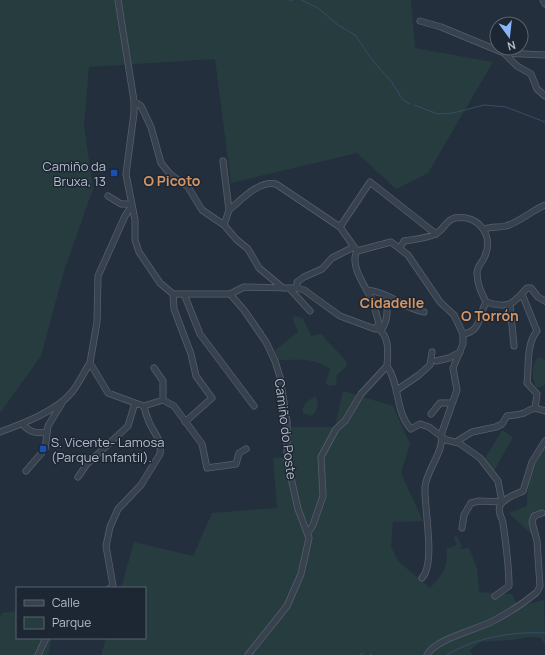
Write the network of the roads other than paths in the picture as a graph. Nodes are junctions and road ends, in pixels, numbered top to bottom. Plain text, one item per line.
1 (118, 0) edge
2 (543, 0) edge
3 (545, 4) edge
4 (420, 21) dead end
5 (489, 47) edge
6 (529, 55) edge
7 (507, 56) edge
8 (545, 56) edge
9 (545, 96) edge
10 (134, 101) junction
11 (223, 161) dead end
12 (108, 196) dead end
13 (545, 205) edge
14 (131, 206) junction
15 (229, 210) junction
16 (224, 226) junction
17 (340, 227) junction
18 (485, 229) junction
19 (436, 234) junction
20 (400, 248) junction
21 (356, 249) junction
22 (283, 288) junction
23 (289, 288) junction
24 (297, 288) junction
25 (367, 290) junction
26 (173, 294) junction
27 (184, 294) junction
28 (230, 294) junction
29 (522, 294) junction
30 (387, 296) junction
31 (545, 301) edge
32 (486, 302) junction
33 (510, 305) junction
34 (310, 311) dead end
35 (424, 312) dead end
36 (379, 329) junction
37 (463, 334) junction
38 (514, 346) dead end
39 (460, 351) junction
40 (432, 352) dead end
41 (436, 361) dead end
42 (90, 363) junction
43 (387, 366) junction
44 (154, 368) dead end
45 (397, 390) junction
46 (64, 400) junction
47 (163, 400) junction
48 (135, 403) junction
49 (452, 403) junction
50 (144, 406) junction
51 (254, 406) dead end
52 (535, 408) junction
53 (545, 411) edge
54 (431, 414) dead end
55 (185, 422) junction
56 (22, 424) junction
57 (0, 432) edge
58 (46, 432) junction
59 (441, 435) junction
60 (459, 440) dead end
61 (545, 442) edge
62 (246, 449) dead end
63 (26, 471) dead end
64 (78, 477) dead end
65 (502, 502) junction
66 (542, 513) dead end
67 (462, 528) dead end
68 (308, 533) junction
69 (422, 578) dead end
70 (112, 587) edge
71 (495, 596) dead end
72 (46, 639) edge
73 (38, 655) edge
74 (248, 655) edge
75 (427, 655) edge

1 - 10 street
2 - 3 street
4 - 5 street
6 - 8 street
7 - 9 street
10 - 14 street
10 - 16 street
11 - 15 street
12 - 14 street
13 - 18 street
14 - 26 street
14 - 42 street
15 - 16 street
15 - 17 street
16 - 22 street
17 - 19 street
17 - 21 street
18 - 19 street
18 - 32 street
19 - 20 street
20 - 21 street
20 - 37 street
21 - 24 street
21 - 25 street
22 - 23 street
22 - 28 street
23 - 24 street
23 - 34 street
24 - 36 street
25 - 30 street
25 - 36 street
26 - 27 street
26 - 55 street
27 - 28 street
27 - 51 street
28 - 68 street, Camiño do Poste
29 - 31 street
29 - 33 street
29 - 52 street
30 - 35 street
30 - 36 street
32 - 33 street
32 - 37 street
33 - 38 street
36 - 43 street
37 - 39 street
39 - 41 street
39 - 49 street
40 - 45 street
42 - 46 street
42 - 48 street
43 - 45 street
43 - 68 street
44 - 47 street
45 - 59 street
46 - 56 street
46 - 58 street
47 - 50 street
47 - 55 street
48 - 50 street
48 - 64 street
49 - 54 street
49 - 59 street
50 - 70 street
52 - 53 street
52 - 60 street
55 - 62 street
56 - 57 street
56 - 58 street
58 - 63 street
59 - 65 street
59 - 69 street
61 - 65 street
65 - 67 street
65 - 71 street
66 - 75 street
68 - 74 street, Camiño do Poste
72 - 73 street

